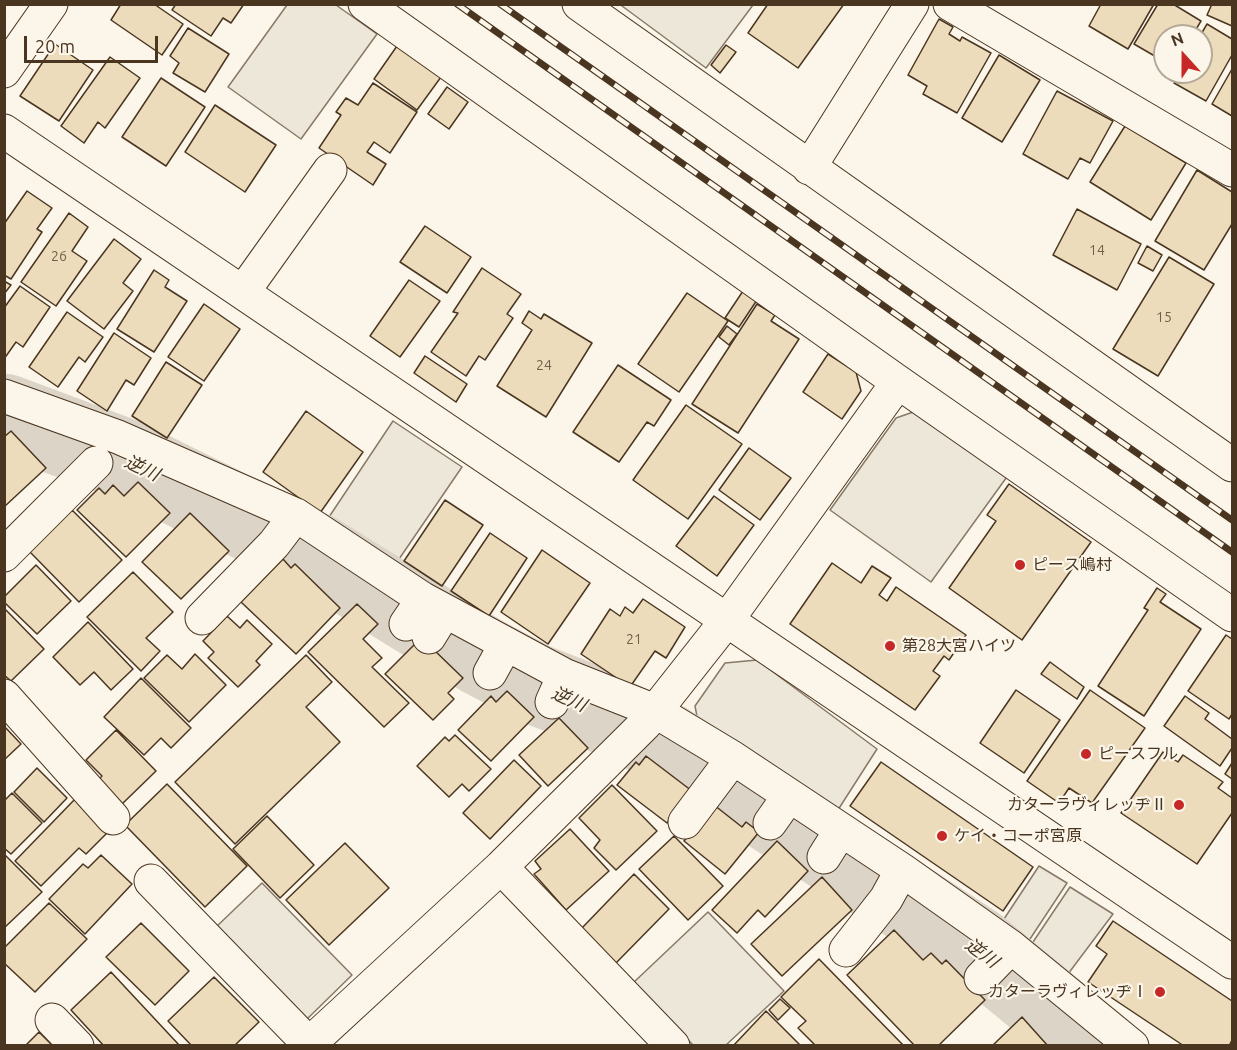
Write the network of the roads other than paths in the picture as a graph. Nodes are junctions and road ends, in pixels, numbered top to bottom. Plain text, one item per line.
1 (51, 4) edge
2 (365, 4) edge
3 (579, 4) edge
4 (912, 4) edge
5 (950, 4) edge
6 (4, 70) edge
7 (4, 130) edge
8 (809, 168) junction
9 (330, 170) dead end
10 (1233, 170) edge
11 (243, 292) junction
12 (898, 382) junction
13 (7, 402) edge
14 (96, 464) dead end
15 (1233, 465) edge
16 (285, 529) junction
17 (4, 555) edge
18 (1233, 615) edge
19 (202, 618) dead end
20 (727, 620) junction
21 (4, 696) edge
22 (645, 724) junction
23 (724, 771) junction
24 (113, 818) dead end
25 (685, 822) dead end
26 (501, 867) junction
27 (151, 881) dead end
28 (895, 883) junction
29 (846, 950) dead end
30 (1233, 962) edge
31 (52, 1020) dead end
32 (308, 1045) edge
33 (77, 1046) edge
34 (673, 1046) edge
35 (1131, 1046) edge

1 - 6 street
2 - 12 street
3 - 8 street
4 - 8 street
5 - 10 street
7 - 11 street
8 - 15 street
9 - 11 street
11 - 20 street
12 - 18 street
12 - 20 street
13 - 16 street
14 - 17 street
16 - 19 street
16 - 22 street
20 - 22 street
20 - 30 street
21 - 24 street
22 - 23 street
22 - 26 street
23 - 25 street
23 - 28 street
26 - 32 street
26 - 34 street
27 - 32 street
28 - 29 street
28 - 35 street
31 - 33 street

